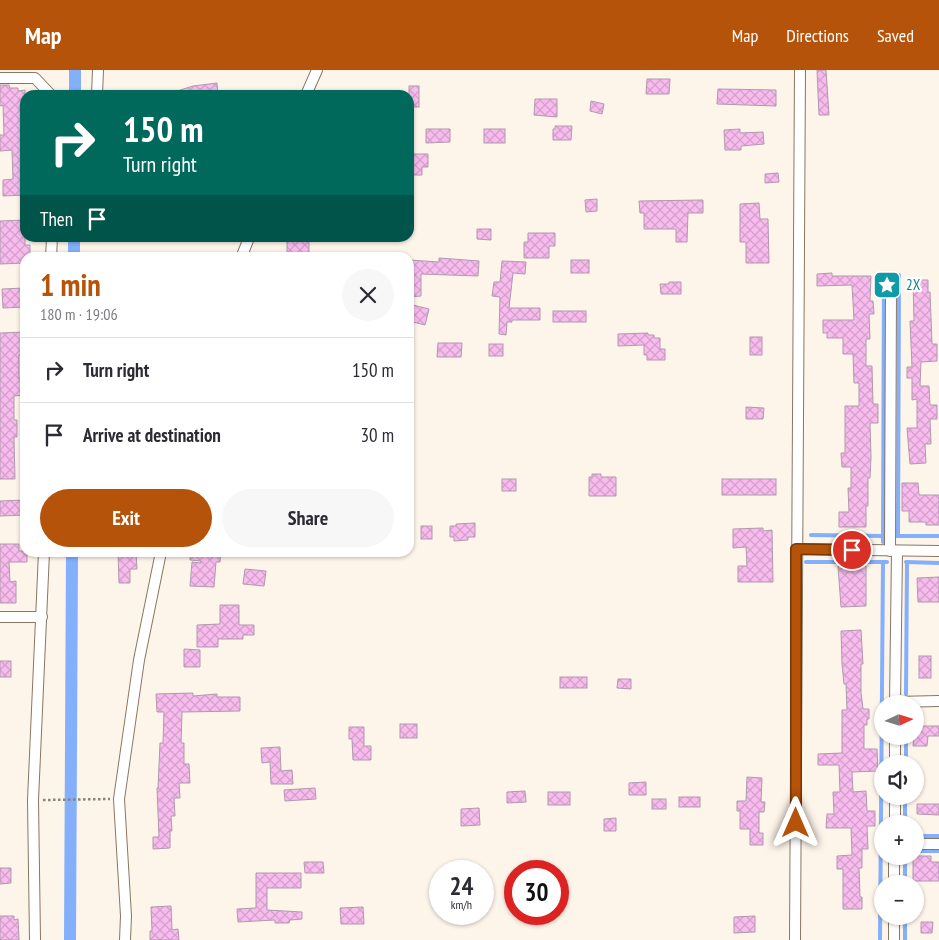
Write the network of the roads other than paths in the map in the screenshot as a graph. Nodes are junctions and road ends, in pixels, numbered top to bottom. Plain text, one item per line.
1 (98, 70) edge
2 (316, 70) edge
3 (800, 70) edge
4 (0, 78) edge
5 (47, 90) edge
6 (97, 90) edge
7 (308, 90) edge
8 (891, 286) dead end
9 (796, 549) junction
10 (893, 551) junction
11 (939, 551) edge
12 (44, 557) edge
13 (160, 557) edge
14 (0, 617) edge
15 (42, 617) junction
16 (896, 695) edge
17 (939, 701) edge
18 (924, 702) edge
19 (924, 844) edge
20 (939, 844) edge
21 (894, 925) edge
22 (35, 940) edge
23 (125, 940) edge
24 (795, 940) edge
25 (894, 940) edge

1 - 6 street
2 - 7 street
3 - 9 street
4 - 5 street
8 - 10 street
9 - 10 street
9 - 24 street
10 - 11 street
10 - 16 street
12 - 15 street
13 - 23 street
14 - 15 street
15 - 22 street
17 - 18 street
19 - 20 street
21 - 25 street

